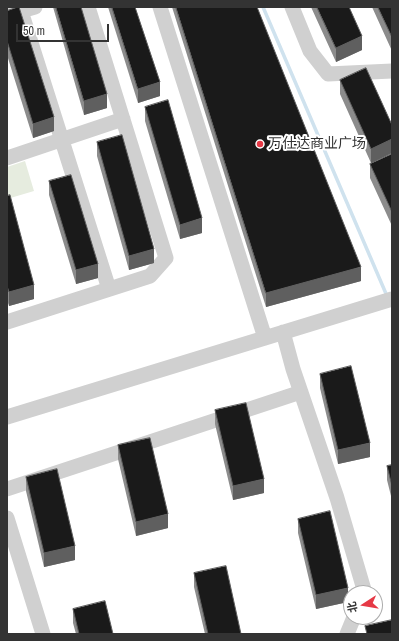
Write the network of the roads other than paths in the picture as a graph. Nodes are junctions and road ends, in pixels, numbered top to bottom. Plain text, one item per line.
1 (88, 7) edge
2 (160, 7) edge
3 (292, 7) edge
4 (21, 11) edge
5 (392, 71) edge
6 (123, 120) junction
7 (62, 140) junction
8 (7, 158) edge
9 (109, 289) junction
10 (392, 299) edge
11 (7, 322) edge
12 (283, 332) junction
13 (265, 338) junction
14 (301, 392) junction
15 (7, 417) edge
16 (7, 489) edge
17 (7, 518) edge
18 (363, 585) edge
19 (43, 634) edge

1 - 6 street
2 - 13 street
3 - 5 street
4 - 7 street
6 - 7 street
6 - 9 street
7 - 8 street
7 - 9 street
9 - 11 street
10 - 12 street
12 - 13 street
12 - 14 street
13 - 15 street
14 - 16 street
14 - 18 street
17 - 19 street

